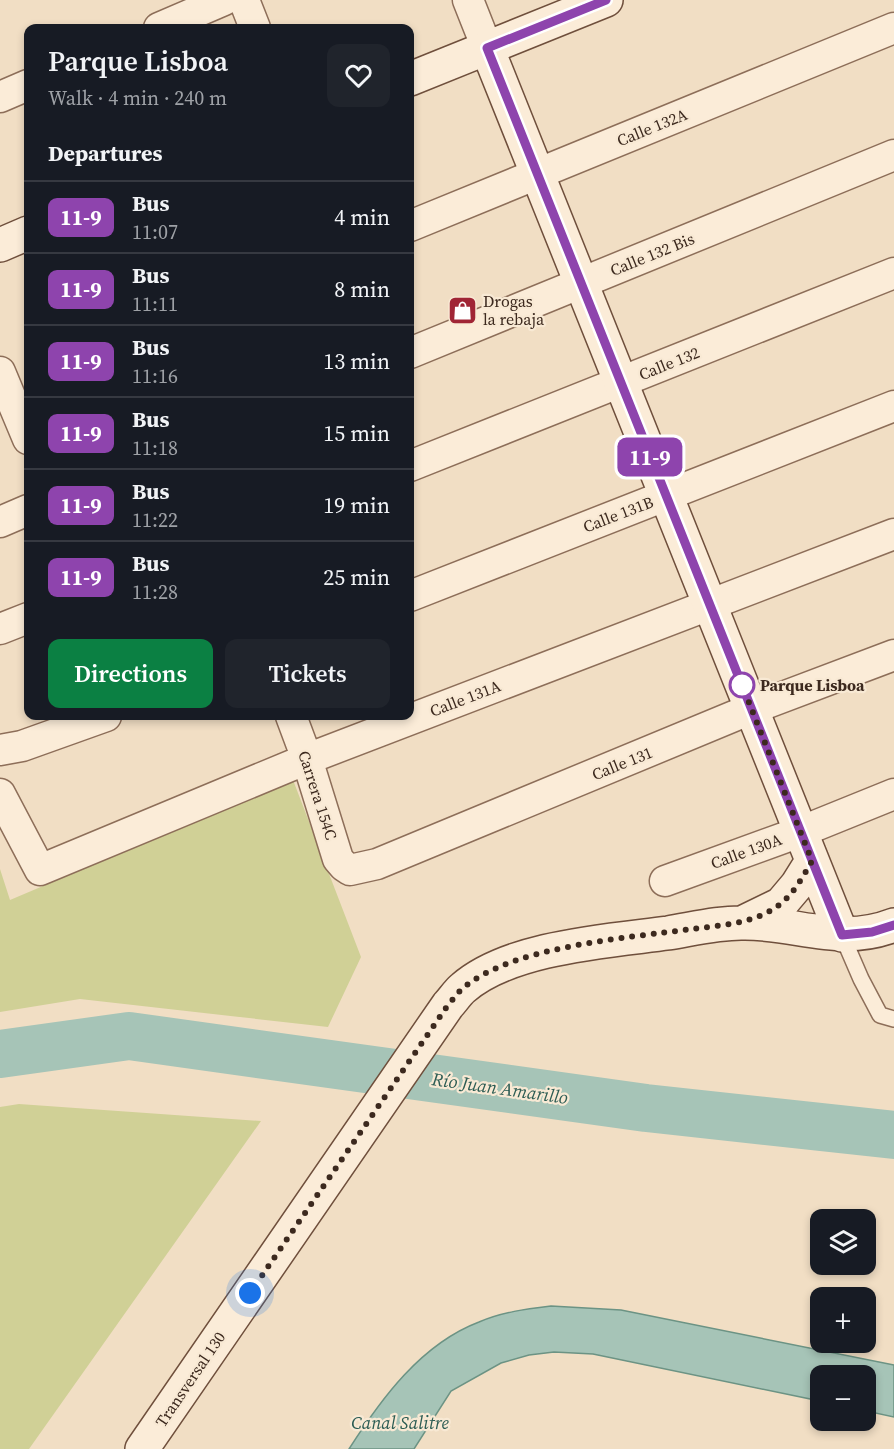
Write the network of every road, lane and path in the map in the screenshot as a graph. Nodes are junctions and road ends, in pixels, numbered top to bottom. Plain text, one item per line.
1 (224, 0) edge
2 (244, 0) edge
3 (468, 0) edge
4 (606, 0) edge
5 (168, 24) edge
6 (253, 24) edge
7 (894, 28) edge
8 (487, 48) junction
9 (414, 78) edge
10 (24, 87) edge
11 (0, 97) edge
12 (894, 155) edge
13 (537, 174) junction
14 (414, 224) edge
15 (24, 235) edge
16 (0, 245) edge
17 (894, 273) edge
18 (580, 283) junction
19 (414, 351) edge
20 (0, 372) edge
21 (620, 382) junction
22 (894, 406) edge
23 (24, 429) edge
24 (414, 464) edge
25 (666, 495) junction
26 (24, 512) edge
27 (0, 522) edge
28 (894, 534) edge
29 (414, 594) edge
30 (709, 604) junction
31 (24, 620) edge
32 (0, 629) edge
33 (894, 655) edge
34 (751, 709) junction
35 (414, 718) edge
36 (95, 720) edge
37 (292, 720) edge
38 (408, 720) edge
39 (0, 750) edge
40 (307, 759) junction
41 (0, 794) edge
42 (894, 794) edge
43 (800, 832) junction
44 (812, 861) junction
45 (350, 870) joint
46 (665, 881) dead end
47 (744, 922) junction
48 (894, 925) edge
49 (842, 935) junction
50 (894, 1019) edge
51 (142, 1449) edge

1 - 5 street
2 - 6 street
3 - 8 street
4 - 8 main road
7 - 13 street, Calle 132A
8 - 9 main road
8 - 13 main road
10 - 11 street
12 - 18 street, Calle 132 Bis
13 - 14 street, Calle 132A
13 - 18 main road
15 - 16 main road
17 - 21 street, Calle 132
18 - 19 street, Calle 132 Bis
18 - 21 main road
20 - 23 street
21 - 24 street, Calle 132
21 - 25 main road
22 - 25 street, Calle 131B
25 - 29 street, Calle 131B
25 - 30 main road
26 - 27 street
28 - 30 street, Calle 131A
30 - 34 main road
30 - 35 street, Calle 131A
31 - 32 street
33 - 34 street, Calle 131
34 - 43 main road
34 - 45 street, Calle 131
36 - 39 street
37 - 40 street, Carrera 154C
38 - 40 street, Calle 131A
40 - 41 street, Calle 131A
40 - 45 street, Carrera 154C
42 - 43 street, Calle 130A
43 - 44 main road
43 - 46 street, Calle 130A
44 - 47 main road, Transversal 130
44 - 49 main road
47 - 49 main road, Transversal 130
47 - 51 main road, Transversal 130
48 - 49 main road, Transversal 130
49 - 50 lane

